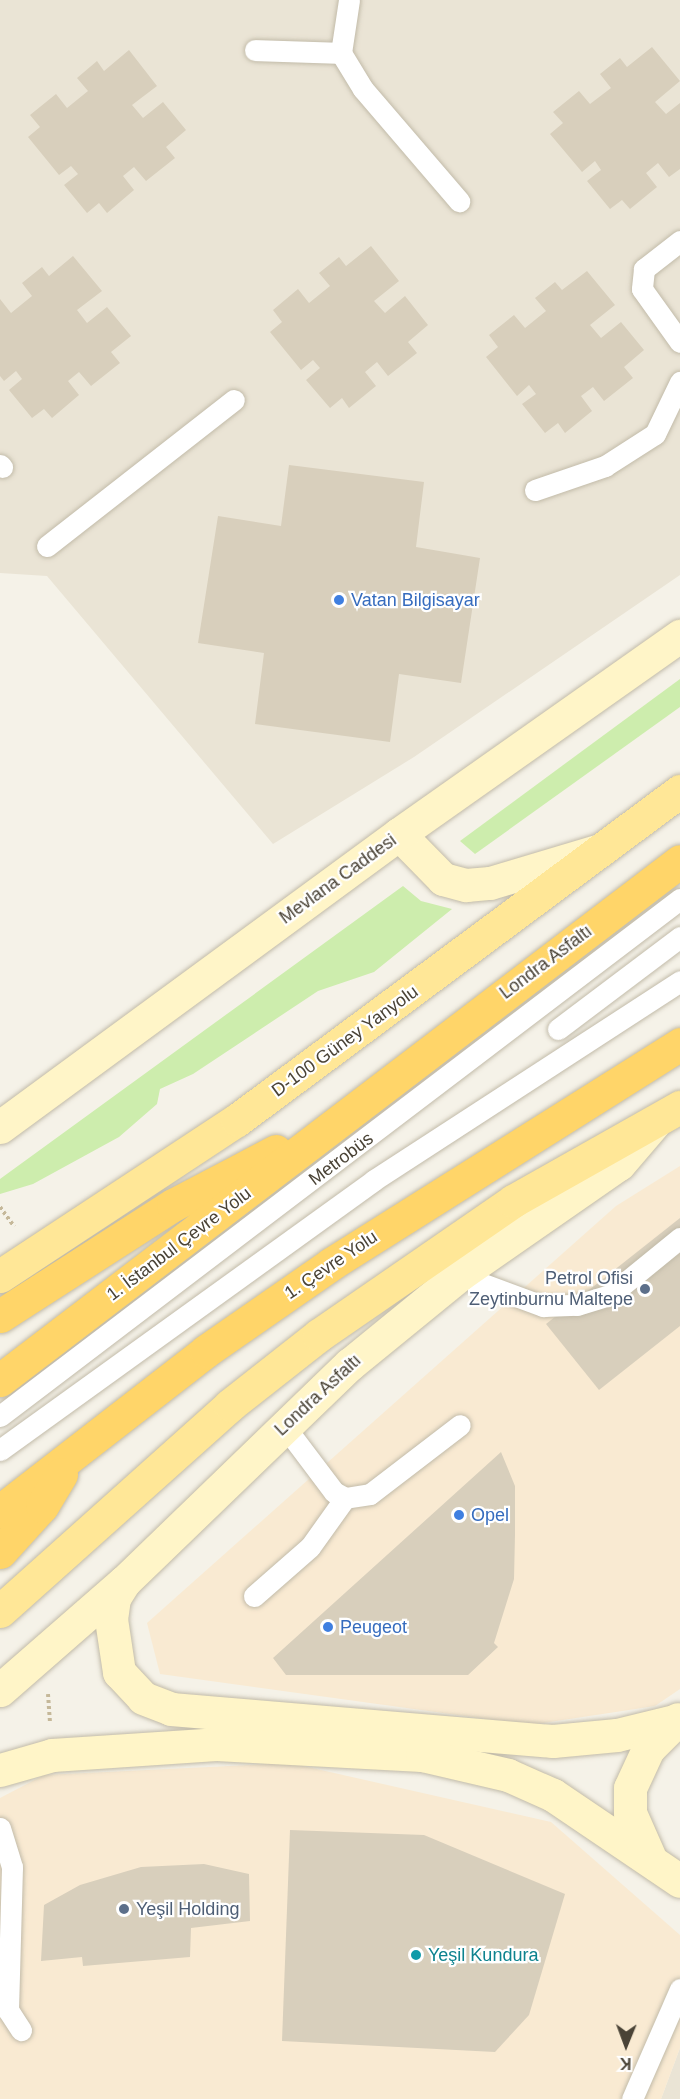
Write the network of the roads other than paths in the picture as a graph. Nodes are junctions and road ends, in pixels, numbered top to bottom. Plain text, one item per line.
1 (350, 0) edge
2 (255, 50) dead end
3 (341, 53) junction
4 (459, 201) dead end
5 (680, 241) edge
6 (680, 342) edge
7 (680, 382) edge
8 (234, 400) dead end
9 (535, 490) dead end
10 (47, 546) dead end
11 (680, 636) edge
12 (680, 791) edge
13 (399, 834) junction
14 (607, 848) junction
15 (680, 861) edge
16 (680, 899) edge
17 (680, 937) edge
18 (680, 981) edge
19 (540, 1005) junction
20 (558, 1029) junction
21 (680, 1044) edge
22 (576, 1052) junction
23 (357, 1108) junction
24 (667, 1115) edge
25 (0, 1127) edge
26 (680, 1238) edge
27 (459, 1275) junction
28 (0, 1276) edge
29 (0, 1316) edge
30 (0, 1380) edge
31 (0, 1416) edge
32 (460, 1425) dead end
33 (285, 1426) junction
34 (0, 1450) edge
35 (73, 1454) junction
36 (345, 1498) junction
37 (0, 1511) edge
38 (0, 1552) edge
39 (124, 1582) junction
40 (254, 1596) dead end
41 (0, 1611) edge
42 (0, 1690) edge
43 (677, 1720) edge
44 (0, 1770) edge
45 (0, 1828) edge
46 (649, 1856) junction
47 (680, 1881) edge
48 (680, 1989) edge
49 (21, 2030) dead end
50 (632, 2099) edge

1 - 3 lane
2 - 3 lane
3 - 4 lane
5 - 6 lane
7 - 9 lane
8 - 10 lane
11 - 13 main road, Mevlana Caddesi
12 - 14 main road, D-100 Güney Yanyolu
13 - 14 main road
13 - 25 main road, Mevlana Caddesi
14 - 28 main road, D-100 Güney Yanyolu
15 - 23 highway, Londra Asfaltı
16 - 19 lane, Metrobüs
17 - 20 lane
18 - 22 lane
19 - 20 lane
19 - 31 lane, Metrobüs
20 - 22 lane
21 - 35 highway, 1. Çevre Yolu
22 - 34 lane
23 - 29 highway
23 - 30 highway, 1. İstanbul Çevre Yolu
24 - 27 main road, Londra Asfaltı
24 - 41 main road
26 - 27 lane
27 - 33 main road, Londra Asfaltı
32 - 36 lane
33 - 36 lane
33 - 39 main road, Londra Asfaltı
35 - 37 highway, 1. Çevre Yolu
35 - 38 highway
36 - 40 lane
39 - 42 main road, Londra Asfaltı
39 - 43 main road
43 - 46 main road
44 - 46 main road
45 - 49 lane
46 - 47 main road
48 - 50 lane

